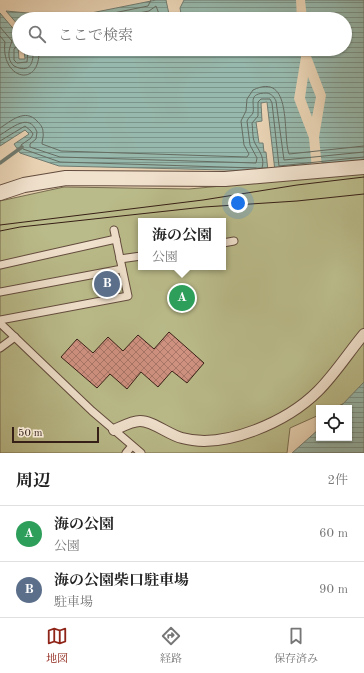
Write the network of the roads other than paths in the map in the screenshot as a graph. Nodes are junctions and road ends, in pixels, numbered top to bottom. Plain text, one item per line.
1 (364, 167) edge
2 (0, 193) edge
3 (114, 230) dead end
4 (116, 239) junction
5 (234, 241) dead end
6 (226, 242) edge
7 (138, 256) edge
8 (120, 259) junction
9 (0, 265) edge
10 (122, 269) junction
11 (0, 292) edge
12 (0, 321) edge
13 (364, 334) edge
14 (15, 337) junction
15 (0, 348) edge
16 (114, 430) junction
17 (132, 446) junction
18 (126, 453) edge
19 (141, 453) edge

1 - 2 street
3 - 4 lane
4 - 8 lane
4 - 9 lane
5 - 6 lane
7 - 8 lane
8 - 10 lane
10 - 11 lane
10 - 12 lane
12 - 14 lane
13 - 16 street
14 - 15 lane
14 - 16 lane
16 - 17 lane
17 - 18 lane
17 - 19 lane

